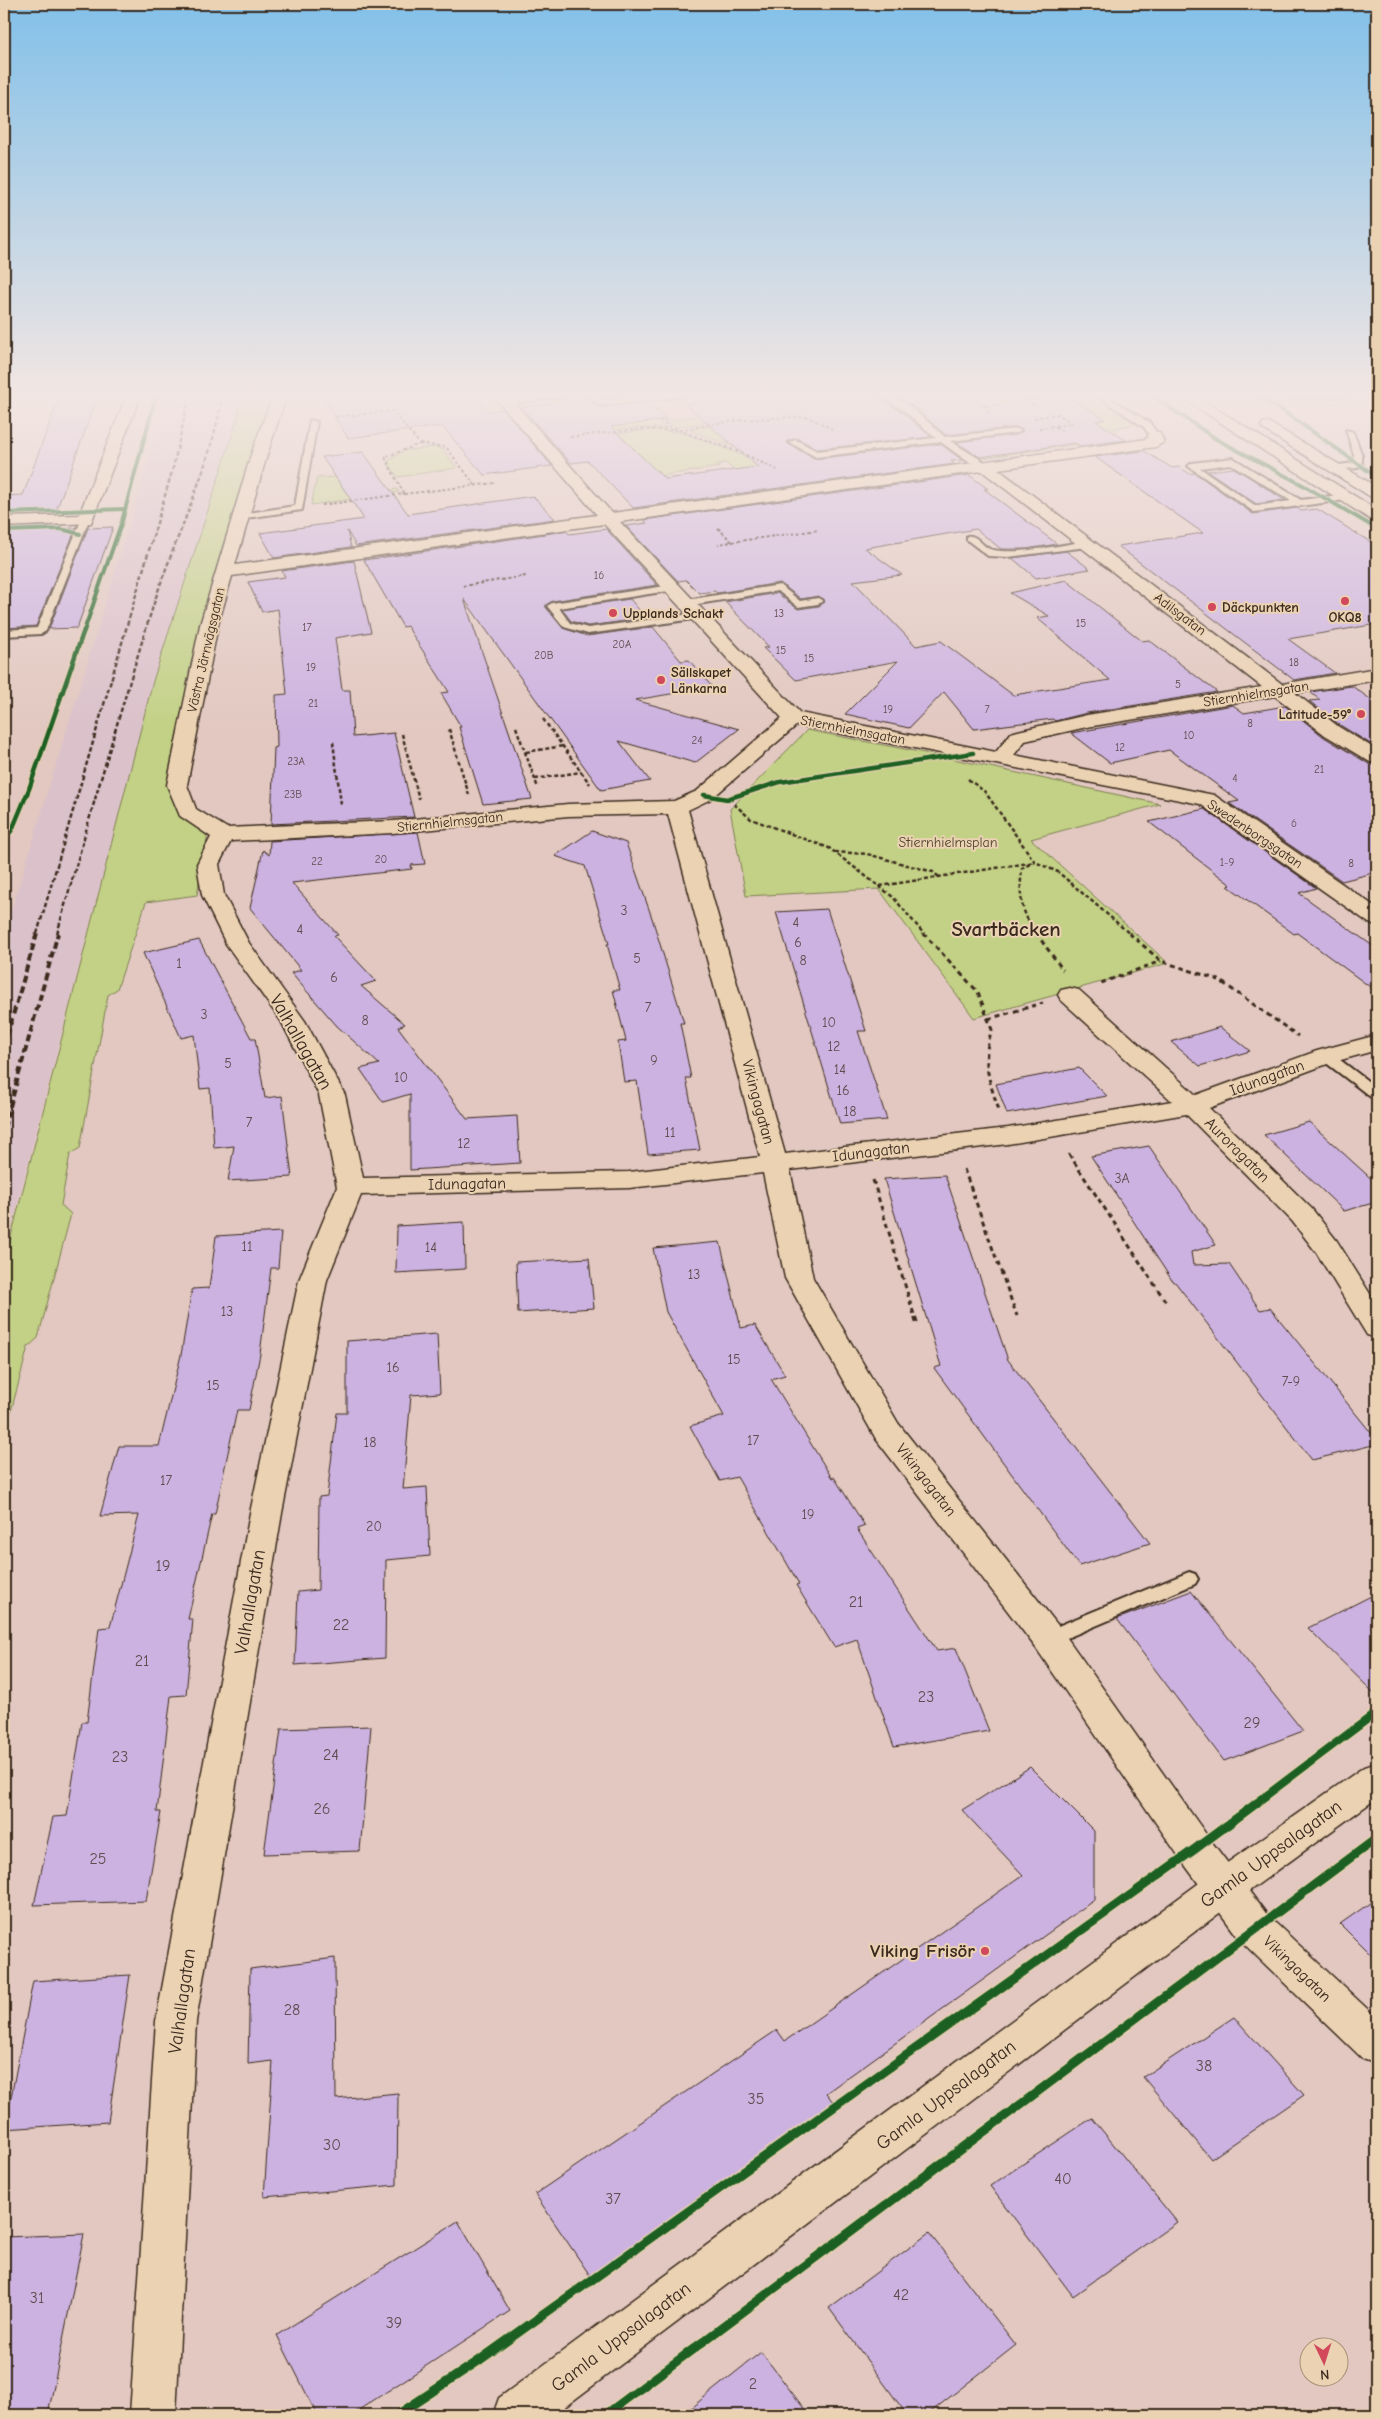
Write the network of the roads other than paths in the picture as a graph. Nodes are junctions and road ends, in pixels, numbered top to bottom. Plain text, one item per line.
1 (91, 505) edge
2 (245, 505) edge
3 (300, 505) edge
4 (596, 505) edge
5 (709, 505) edge
6 (1036, 505) edge
7 (1248, 505) edge
8 (1286, 505) edge
9 (1357, 505) edge
10 (242, 517) junction
11 (1377, 518) edge
12 (609, 519) junction
13 (85, 520) junction
14 (4, 522) edge
15 (970, 538) dead end
16 (1087, 544) junction
17 (224, 572) junction
18 (672, 588) junction
19 (818, 600) dead end
20 (686, 603) junction
21 (698, 616) junction
22 (4, 633) edge
23 (1377, 674) edge
24 (1280, 690) junction
25 (793, 718) junction
26 (1001, 758) junction
27 (1377, 758) edge
28 (677, 807) junction
29 (223, 835) junction
30 (1377, 918) edge
31 (1070, 995) road end
32 (1377, 1042) edge
33 (1326, 1056) junction
34 (1377, 1095) edge
35 (1192, 1105) junction
36 (775, 1164) junction
37 (352, 1187) junction
38 (1377, 1328) edge
39 (1189, 1579) dead end
40 (1048, 1638) junction
41 (1377, 1778) edge
42 (1224, 1887) junction
43 (1377, 2045) edge
44 (153, 2415) edge
45 (517, 2415) edge

1 - 13 street
2 - 10 street, Västra Järnvägsgatan
3 - 10 lane
4 - 12 street
5 - 12 street
6 - 16 street, Adilsgatan
7 - 8 lane
9 - 11 street
10 - 17 street, Västra Järnvägsgatan
12 - 17 street
12 - 18 street
13 - 14 street
13 - 22 lane
15 - 16 lane
16 - 24 street, Adilsgatan
17 - 29 street, Västra Järnvägsgatan
18 - 20 street
18 - 21 lane
19 - 20 lane
20 - 21 street
21 - 25 street
23 - 24 street, Stiernhielmsgatan
24 - 26 street, Stiernhielmsgatan
24 - 27 street, Adilsgatan
25 - 26 street, Stiernhielmsgatan
25 - 28 street, Stiernhielmsgatan
26 - 30 street, Swedenborgsgatan
28 - 29 street, Stiernhielmsgatan
28 - 36 street, Vikingagatan
29 - 37 street, Valhallagatan
31 - 35 street, Auroragatan
32 - 33 street, Idunagatan
33 - 34 lane
33 - 35 street, Idunagatan
35 - 36 street, Idunagatan
35 - 38 street, Auroragatan
36 - 37 street, Idunagatan
36 - 40 street, Vikingagatan
37 - 44 street, Valhallagatan
39 - 40 lane
40 - 42 street, Vikingagatan
41 - 42 street, Gamla Uppsalagatan
42 - 43 street, Vikingagatan
42 - 45 street, Gamla Uppsalagatan

